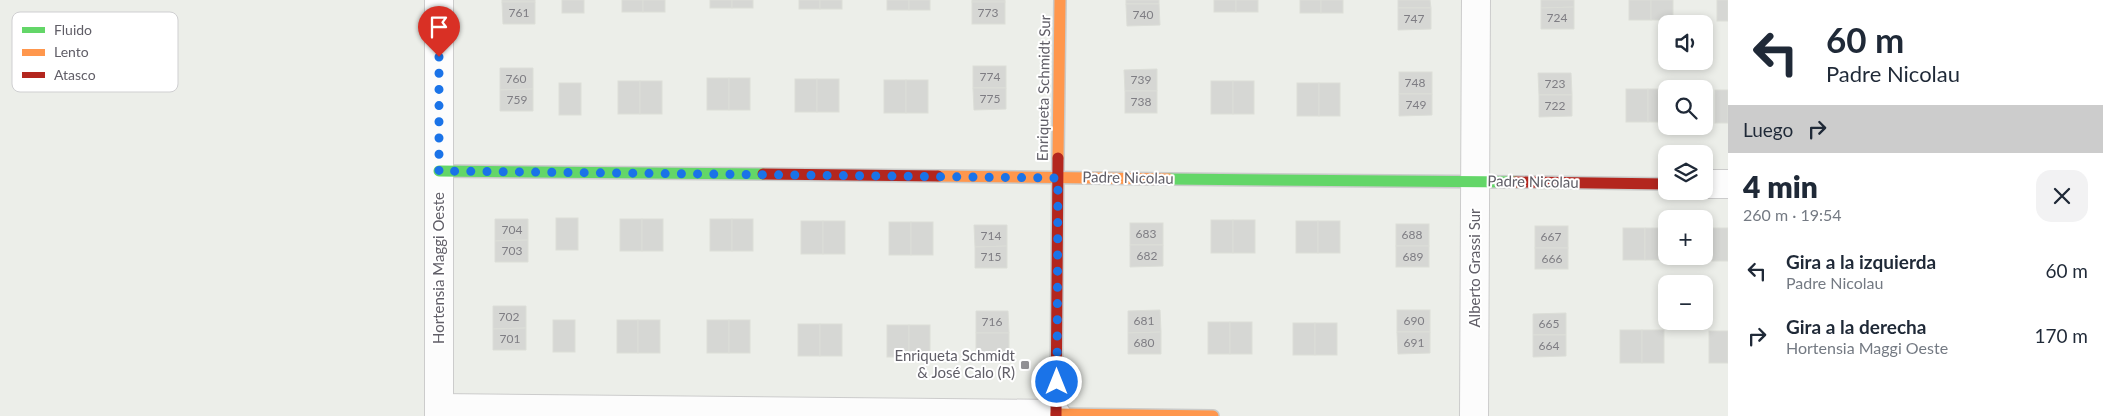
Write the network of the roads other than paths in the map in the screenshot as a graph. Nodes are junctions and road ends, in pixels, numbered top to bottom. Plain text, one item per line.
1 (439, 0) edge
2 (1060, 0) edge
3 (1476, 0) edge
4 (439, 171) junction
5 (1058, 178) junction
6 (1475, 182) junction
7 (1658, 184) edge
8 (1713, 184) edge
9 (1728, 184) edge
10 (439, 412) edge
11 (1056, 415) edge
12 (1213, 416) edge
13 (1474, 416) edge

1 - 4 street, Hortensia Maggi Oeste
2 - 5 street, Enriqueta Schmidt Sur
3 - 6 street, Alberto Grassi Sur
4 - 5 street, Padre Nicolau
4 - 10 street, Hortensia Maggi Oeste
5 - 6 street, Padre Nicolau
5 - 11 street, Enriqueta Schmidt Sur
6 - 7 street, Padre Nicolau
6 - 13 street, Alberto Grassi Sur
8 - 9 street
10 - 11 street
11 - 12 street

